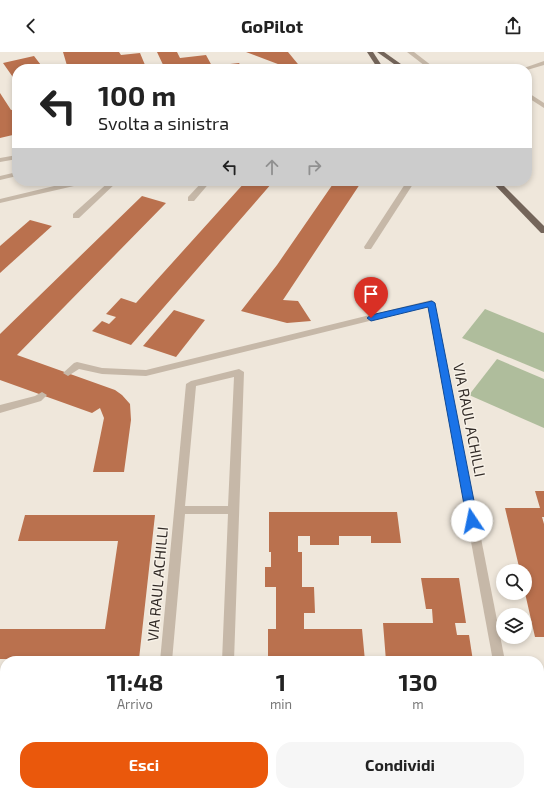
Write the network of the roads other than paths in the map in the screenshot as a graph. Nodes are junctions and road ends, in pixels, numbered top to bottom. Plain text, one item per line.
1 (370, 52) edge
2 (380, 52) edge
3 (410, 52) edge
4 (544, 63) edge
5 (378, 64) edge
6 (398, 64) edge
7 (426, 64) edge
8 (532, 67) edge
9 (532, 98) edge
10 (544, 106) edge
11 (12, 158) edge
12 (0, 160) edge
13 (12, 175) edge
14 (0, 178) edge
15 (63, 186) edge
16 (109, 186) edge
17 (203, 186) edge
18 (408, 186) edge
19 (502, 186) edge
20 (12, 198) junction
21 (191, 199) dead end
22 (0, 201) edge
23 (0, 209) edge
24 (76, 216) dead end
25 (544, 232) edge
26 (368, 247) dead end
27 (68, 373) dead end
28 (42, 396) dead end
29 (0, 409) edge
30 (180, 510) junction
31 (234, 510) junction
32 (166, 656) edge
33 (228, 656) edge
34 (498, 656) edge

1 - 5 main road
2 - 6 main road
3 - 7 street
4 - 8 street
9 - 10 street
11 - 12 street
13 - 14 street
15 - 20 street
16 - 24 street
17 - 21 street
18 - 26 street
19 - 25 main road
20 - 22 street
20 - 23 street
27 - 34 street, VIA RAUL ACHILLI
28 - 29 street
30 - 31 street, VIA RAUL ACHILLI
30 - 31 street, VIA RAUL ACHILLI
30 - 32 street, VIA RAUL ACHILLI
31 - 33 street, VIA RAUL ACHILLI

